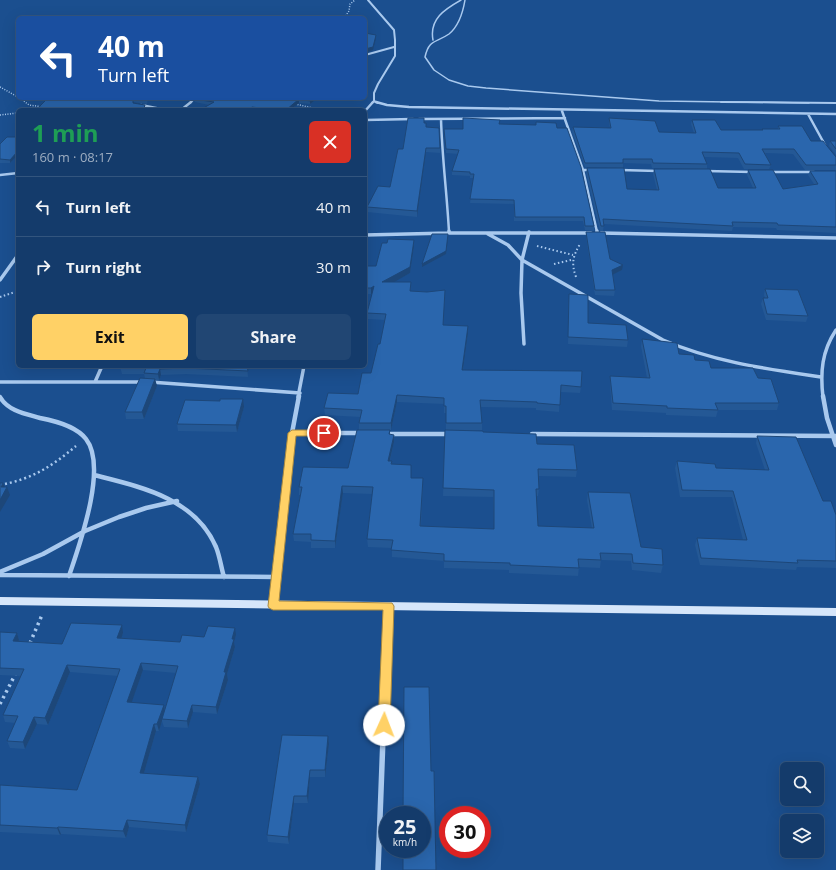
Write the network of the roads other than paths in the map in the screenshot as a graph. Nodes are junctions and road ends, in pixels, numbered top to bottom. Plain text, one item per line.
1 (368, 0) edge
2 (461, 0) edge
3 (465, 0) edge
4 (433, 40) junction
5 (394, 47) junction
6 (367, 54) edge
7 (193, 100) edge
8 (374, 101) junction
9 (836, 103) edge
10 (135, 104) edge
11 (156, 108) edge
12 (183, 108) edge
13 (367, 109) edge
14 (562, 111) junction
15 (808, 114) junction
16 (836, 114) edge
17 (565, 118) junction
18 (441, 119) junction
19 (367, 120) edge
20 (828, 150) edge
21 (583, 170) junction
22 (598, 170) edge
23 (614, 170) edge
24 (660, 171) edge
25 (698, 171) edge
26 (757, 172) edge
27 (764, 172) edge
28 (16, 173) edge
29 (822, 173) edge
30 (0, 175) edge
31 (486, 232) junction
32 (529, 232) junction
33 (449, 233) junction
34 (597, 233) junction
35 (367, 235) edge
36 (836, 238) edge
37 (16, 258) edge
38 (522, 260) junction
39 (0, 280) edge
40 (836, 330) edge
41 (524, 344) dead end
42 (101, 368) edge
43 (304, 368) edge
44 (821, 377) junction
45 (0, 382) edge
46 (95, 382) junction
47 (300, 393) junction
48 (0, 397) edge
49 (292, 433) junction
50 (364, 433) edge
51 (379, 434) edge
52 (459, 434) edge
53 (530, 434) edge
54 (834, 436) edge
55 (836, 445) edge
56 (94, 475) junction
57 (177, 501) junction
58 (85, 531) junction
59 (0, 574) edge
60 (68, 576) junction
61 (224, 577) junction
62 (276, 577) junction
63 (0, 601) edge
64 (273, 606) junction
65 (388, 606) junction
66 (836, 612) edge
67 (378, 870) edge

1 - 5 street
2 - 4 lane
3 - 4 lane
4 - 9 lane
5 - 6 street
5 - 8 street
7 - 12 street
8 - 13 street
8 - 14 street
10 - 11 street
14 - 15 street
14 - 17 street
15 - 16 street
15 - 20 street
17 - 18 street
17 - 21 street
18 - 19 street
18 - 33 street
21 - 22 street
21 - 34 street
23 - 24 street
25 - 26 street
27 - 29 street
28 - 30 street
31 - 32 street
31 - 33 street
31 - 38 street
32 - 34 street
32 - 38 street
33 - 35 street
34 - 36 street
37 - 39 street
38 - 41 street
38 - 44 street
40 - 44 street
42 - 46 street
43 - 47 street
44 - 54 street
45 - 46 street
46 - 47 street
47 - 49 street
48 - 56 street
49 - 50 street
49 - 62 street
51 - 52 street
53 - 54 street
54 - 55 street
56 - 57 street
56 - 58 street
57 - 58 street
57 - 61 street
58 - 59 street
58 - 60 street
59 - 60 street
60 - 61 street
61 - 62 street
62 - 64 street
63 - 64 street
64 - 65 street
65 - 66 street
65 - 67 street

